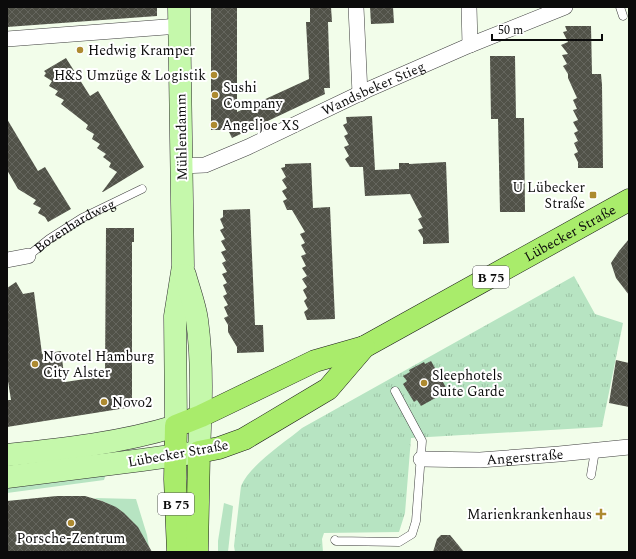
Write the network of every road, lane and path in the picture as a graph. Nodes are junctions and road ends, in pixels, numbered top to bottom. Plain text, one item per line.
1 (356, 7) edge
2 (469, 7) edge
3 (565, 7) edge
4 (620, 7) edge
5 (179, 16) edge
6 (623, 16) dead end
7 (7, 39) edge
8 (470, 45) junction
9 (360, 94) junction
10 (182, 166) junction
11 (142, 189) dead end
12 (629, 200) edge
13 (28, 256) joint
14 (7, 260) edge
15 (183, 266) junction
16 (364, 347) junction
17 (395, 391) dead end
18 (201, 416) junction
19 (176, 426) junction
20 (629, 447) edge
21 (595, 451) junction
22 (199, 452) junction
23 (7, 455) edge
24 (175, 456) junction
25 (421, 459) junction
26 (591, 475) dead end
27 (7, 477) edge
28 (335, 540) dead end
29 (178, 552) edge
30 (197, 552) edge

1 - 9 street
2 - 8 street
3 - 8 street, Wandsbeker Stieg
4 - 6 lane
5 - 7 street
5 - 10 main road, Mühlendamm
8 - 9 street, Wandsbeker Stieg
9 - 10 street, Wandsbeker Stieg
10 - 15 main road, Mühlendamm
11 - 13 lane, Bozenhardweg
12 - 16 main road, Lübecker Straße / B 75
13 - 14 street, Bozenhardweg
15 - 18 main road, Mühlendamm
15 - 19 main road, Mühlendamm
16 - 18 main road, Lübecker Straße / B 75
16 - 22 main road, Lübecker Straße / B 75
17 - 25 lane
18 - 19 main road, Lübecker Straße / B 75
18 - 22 main road, Mühlendamm
19 - 23 main road, Lübecker Straße
19 - 24 main road, B 75
20 - 21 street, Angerstraße
21 - 25 street, Angerstraße
21 - 26 lane
22 - 24 main road, Lübecker Straße
22 - 30 main road, B 75
24 - 27 main road, Lübecker Straße
24 - 29 main road, B 75
25 - 28 lane

